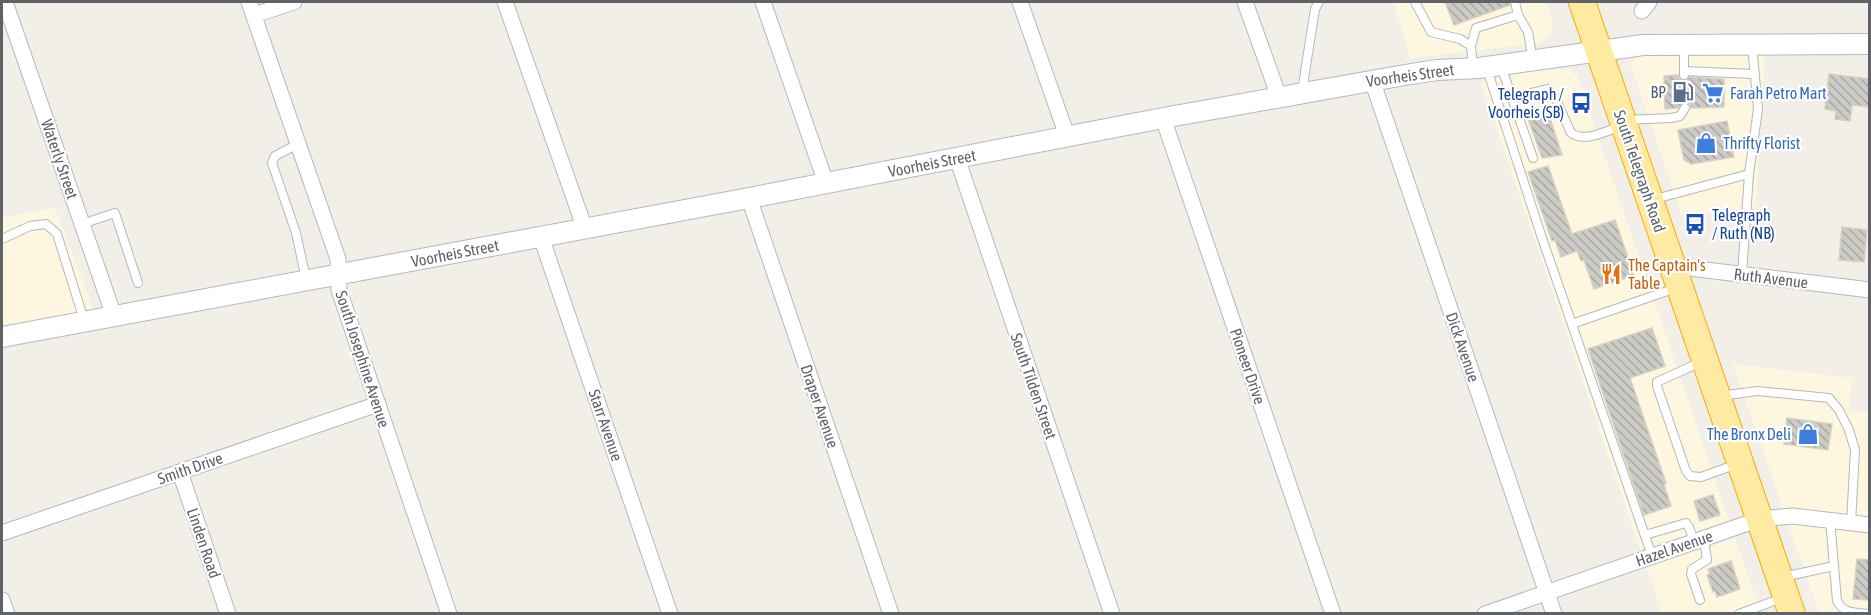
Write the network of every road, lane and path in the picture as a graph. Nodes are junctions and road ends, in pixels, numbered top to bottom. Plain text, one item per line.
1 (4, 2) edge
2 (294, 2) edge
3 (505, 2) edge
4 (763, 2) edge
5 (1020, 2) edge
6 (1245, 2) edge
7 (1319, 2) edge
8 (1415, 2) edge
9 (1515, 2) edge
10 (1582, 2) edge
11 (251, 8) edge
12 (1518, 15) junction
13 (1869, 44) edge
14 (1684, 45) junction
15 (1752, 45) junction
16 (1471, 46) junction
17 (1599, 51) junction
18 (1533, 60) junction
19 (1487, 66) junction
20 (1754, 74) junction
21 (1372, 80) junction
22 (1302, 93) junction
23 (1280, 97) junction
24 (1512, 98) junction
25 (1685, 108) dead end
26 (1163, 118) junction
27 (1624, 123) junction
28 (1067, 136) junction
29 (298, 144) junction
30 (957, 158) junction
31 (1533, 158) dead end
32 (1749, 174) junction
33 (826, 183) junction
34 (749, 198) junction
35 (1651, 201) junction
36 (82, 224) junction
37 (585, 229) junction
38 (541, 237) junction
39 (2, 239) edge
40 (338, 274) junction
41 (1742, 274) junction
42 (1676, 276) junction
43 (306, 281) junction
44 (138, 283) dead end
45 (1869, 290) edge
46 (114, 316) junction
47 (85, 322) junction
48 (1572, 324) junction
49 (2, 337) edge
50 (1705, 361) junction
51 (1718, 397) junction
52 (378, 404) junction
53 (1740, 463) junction
54 (180, 472) junction
55 (1760, 519) junction
56 (1830, 520) junction
57 (1851, 523) junction
58 (1869, 525) edge
59 (2, 533) edge
60 (1645, 535) junction
61 (1699, 540) junction
62 (1652, 556) junction
63 (1834, 566) junction
64 (1546, 592) junction
65 (1786, 596) edge
66 (2, 600) edge
67 (1700, 600) dead end
68 (6, 614) edge
69 (228, 614) edge
70 (449, 614) edge
71 (670, 614) edge
72 (891, 614) edge
73 (1112, 614) edge
74 (1333, 614) edge
75 (1485, 614) edge
76 (1554, 614) edge
77 (1739, 614) edge
78 (1868, 614) edge

1 - 36 street, Waterly Street
2 - 11 street
3 - 37 street
4 - 33 street
5 - 28 street
6 - 23 street
7 - 22 lane
8 - 16 lane
9 - 12 lane
10 - 17 highway, South Telegraph Road
11 - 29 street, South Josephine Avenue
12 - 16 lane
12 - 18 lane
13 - 15 street, Voorheis Street
14 - 15 street, Voorheis Street
14 - 17 street, Voorheis Street
14 - 20 lane
15 - 20 lane
16 - 19 lane
17 - 18 street, Voorheis Street
17 - 27 highway, South Telegraph Road
18 - 19 street, Voorheis Street
19 - 21 street, Voorheis Street
19 - 24 lane
19 - 48 lane
20 - 32 lane
21 - 22 street, Voorheis Street
21 - 64 street, Dick Avenue
22 - 23 street, Voorheis Street
23 - 26 street, Voorheis Street
24 - 27 lane
24 - 31 lane
25 - 27 lane
26 - 28 street, Voorheis Street
26 - 74 street, Pioneer Drive
27 - 35 highway, South Telegraph Road
28 - 30 street, Voorheis Street
29 - 40 street, South Josephine Avenue
29 - 43 lane
30 - 33 street, Voorheis Street
30 - 73 street, South Tilden Street
32 - 35 lane
32 - 41 lane
33 - 34 street, Voorheis Street
34 - 37 street, Voorheis Street
34 - 72 street, Draper Avenue
35 - 42 highway, South Telegraph Road
36 - 44 lane
36 - 46 street, Waterly Street
37 - 38 street, Voorheis Street
38 - 40 street, Voorheis Street
38 - 71 street, Starr Avenue
39 - 47 lane
40 - 43 street, Voorheis Street
40 - 52 street, South Josephine Avenue
41 - 42 street, Ruth Avenue
41 - 45 street, Ruth Avenue
42 - 48 lane
42 - 50 highway, South Telegraph Road
43 - 46 street, Voorheis Street
46 - 47 street, Voorheis Street
47 - 49 street, Voorheis Street
48 - 60 lane
50 - 51 highway, South Telegraph Road
50 - 53 lane
51 - 53 highway, South Telegraph Road
51 - 57 lane
52 - 54 street, Smith Drive
52 - 70 street, South Josephine Avenue
53 - 55 highway, South Telegraph Road
54 - 59 street, Smith Drive
54 - 69 street, Linden Road
55 - 56 street, Hazel Avenue
55 - 61 street, Hazel Avenue
55 - 65 highway, South Telegraph Road
56 - 57 street, Hazel Avenue
56 - 63 lane
57 - 58 street, Hazel Avenue
60 - 61 lane
60 - 62 lane
61 - 62 street, Hazel Avenue
61 - 67 lane
62 - 64 street, Hazel Avenue
63 - 65 lane
63 - 78 lane
64 - 75 street, Hazel Avenue
64 - 76 street, Dick Avenue
65 - 77 lane
66 - 68 street

